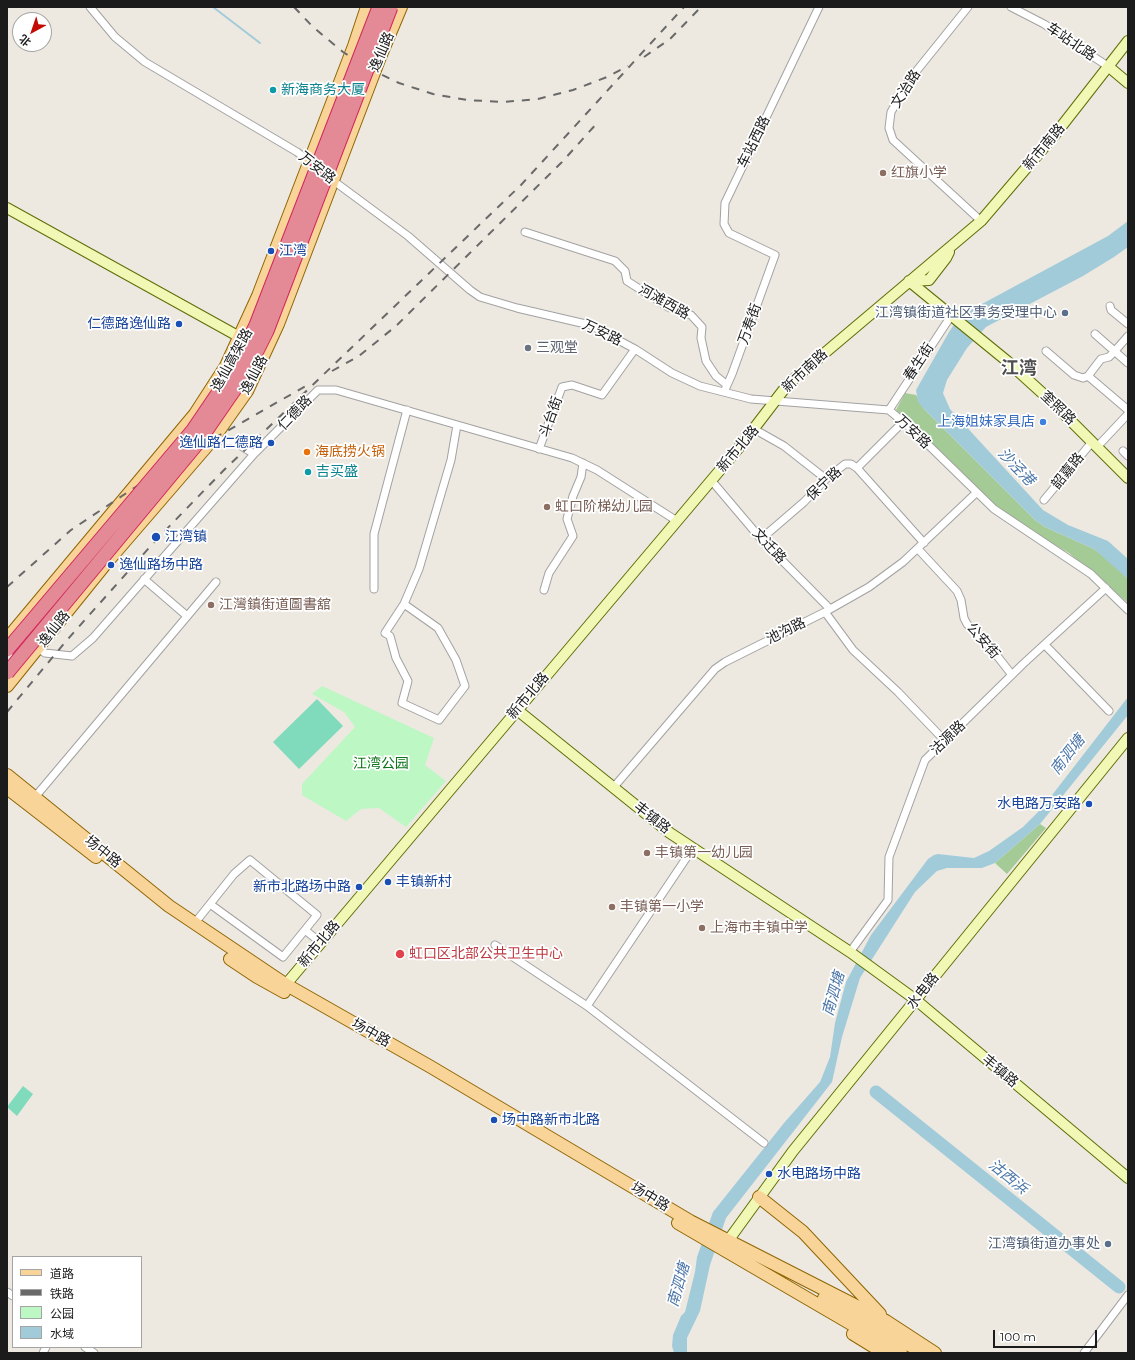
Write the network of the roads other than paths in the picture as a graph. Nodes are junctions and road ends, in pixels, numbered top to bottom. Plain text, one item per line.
1 (90, 7) edge
2 (367, 7) edge
3 (379, 7) edge
4 (391, 7) edge
5 (402, 7) edge
6 (819, 7) edge
7 (968, 7) edge
8 (1011, 7) edge
9 (1128, 41) edge
10 (354, 46) junction
11 (380, 56) junction
12 (1109, 67) junction
13 (1128, 83) edge
14 (310, 162) junction
15 (333, 180) junction
16 (7, 208) edge
17 (980, 221) junction
18 (525, 232) dead end
19 (775, 255) joint
20 (909, 281) junction
21 (1110, 306) dead end
22 (954, 318) junction
23 (1128, 324) edge
24 (1095, 334) dead end
25 (1128, 336) edge
26 (240, 337) junction
27 (635, 349) junction
28 (1046, 351) dead end
29 (266, 352) junction
30 (1114, 352) junction
31 (1128, 363) edge
32 (1088, 376) junction
33 (727, 385) junction
34 (724, 392) junction
35 (775, 401) junction
36 (407, 410) junction
37 (889, 410) junction
38 (1128, 410) edge
39 (1128, 414) edge
40 (903, 422) junction
41 (457, 425) junction
42 (754, 429) junction
43 (211, 442) junction
44 (1094, 444) junction
45 (539, 449) junction
46 (254, 454) junction
47 (583, 463) junction
48 (857, 468) junction
49 (1128, 478) edge
50 (826, 479) junction
51 (711, 480) junction
52 (976, 493) junction
53 (1044, 500) dead end
54 (677, 521) junction
55 (762, 539) junction
56 (924, 543) junction
57 (918, 549) junction
58 (144, 579) junction
59 (216, 582) dead end
60 (1106, 588) junction
61 (374, 589) dead end
62 (544, 590) dead end
63 (404, 604) junction
64 (1128, 610) edge
65 (828, 611) junction
66 (187, 616) junction
67 (10, 635) edge
68 (1045, 644) junction
69 (38, 649) junction
70 (7, 650) edge
71 (7, 673) edge
72 (1012, 674) junction
73 (7, 686) edge
74 (516, 710) junction
75 (1109, 711) dead end
76 (1128, 738) edge
77 (945, 741) junction
78 (7, 774) edge
79 (7, 788) edge
80 (613, 788) junction
81 (35, 797) junction
82 (693, 848) junction
83 (210, 904) junction
84 (194, 924) junction
85 (305, 930) junction
86 (320, 942) junction
87 (495, 945) dead end
88 (853, 954) junction
89 (283, 987) junction
90 (916, 1000) junction
91 (587, 1006) junction
92 (764, 1143) dead end
93 (1128, 1178) edge
94 (759, 1197) junction
95 (720, 1242) junction
96 (759, 1256) junction
97 (1128, 1295) edge
98 (886, 1321) junction
99 (884, 1353) edge
100 (901, 1353) edge
101 (923, 1353) edge
102 (935, 1353) edge
103 (1084, 1353) edge

1 - 14 street, 万安路
2 - 10 main road, 逸仙路
3 - 70 highway, 逸仙高架路, bridge
4 - 71 highway, 逸仙高架路, bridge
5 - 11 main road, 逸仙路
6 - 19 street, 车站西路
7 - 17 street, 文治路
8 - 12 street, 车站北路
9 - 12 street, 新市南路
10 - 11 main road
10 - 14 main road, 逸仙路
11 - 15 main road, 逸仙路
12 - 13 street, 车站北路
12 - 17 street, 新市南路
14 - 15 street, 万安路
14 - 26 main road, 逸仙路
15 - 27 street, 万安路
15 - 29 main road, 逸仙路
16 - 26 street
17 - 20 street, 新市南路
18 - 33 street, 河滩西路
19 - 33 street, 万寿街
20 - 22 street, 奎照路
20 - 35 street, 新市南路
21 - 23 street
22 - 37 street, 春生街
22 - 44 street, 奎照路
24 - 30 street
25 - 30 street
26 - 29 street
26 - 67 main road, 逸仙路
27 - 34 street, 万安路
27 - 45 street, 斗台街
28 - 32 street
29 - 43 main road, 逸仙路
30 - 31 street
30 - 32 street
32 - 38 street
33 - 34 street, 万寿街
34 - 35 street, 万安路
35 - 37 street, 万安路
35 - 42 street, 新市北路
36 - 41 street, 仁德路
36 - 46 street, 仁德路
36 - 61 street
37 - 40 street, 万安路
39 - 44 street, 韶嘉路
40 - 48 street, 保宁路
40 - 52 street, 万安路
41 - 45 street, 仁德路
41 - 63 street
42 - 50 street
42 - 51 street, 新市北路
43 - 46 street
43 - 69 main road, 逸仙路
44 - 49 street, 奎照路
44 - 53 street, 韶嘉路
45 - 47 street, 仁德路
46 - 58 street, 仁德路
47 - 54 street, 仁德路
47 - 62 street
48 - 50 street, 保宁路
48 - 56 street
50 - 55 street, 保宁路
51 - 54 street, 新市北路
51 - 55 street, 文迁路
52 - 56 street, 池沟路
52 - 60 street, 万安路
54 - 74 street, 新市北路
55 - 65 street, 文迁路
56 - 57 street, 池沟路
57 - 65 street, 池沟路
57 - 72 street, 公安街
58 - 66 street
58 - 69 street, 仁德路
59 - 66 street
60 - 64 street, 万安路
60 - 68 street, 沽源路
63 - 63 street
65 - 77 street, 文迁路
65 - 80 street, 池沟路
66 - 81 street
67 - 69 street, 仁德路
68 - 72 street, 沽源路
68 - 75 street
69 - 73 main road, 逸仙路
72 - 77 street, 沽源路
74 - 80 street, 丰镇路
74 - 86 street, 新市北路
76 - 90 street, 水电路
77 - 88 street, 沽源路
78 - 81 main road, 场中路
79 - 89 main road, 场中路
80 - 82 street, 丰镇路
81 - 84 main road, 场中路
82 - 88 street, 丰镇路
82 - 91 street
83 - 84 street
83 - 85 street
83 - 85 street
84 - 89 main road, 场中路
85 - 86 street
86 - 89 street, 新市北路
87 - 91 street
88 - 90 street, 丰镇路
89 - 95 main road, 场中路
90 - 93 street, 丰镇路
90 - 94 street, 水电路
91 - 92 street
94 - 95 street, 水电路
94 - 98 main road
95 - 96 main road, 场中路
95 - 99 main road, 场中路
95 - 100 main road, 场中路
96 - 98 main road, 场中路
96 - 101 main road, 场中路
97 - 103 street
98 - 102 main road, 场中路

